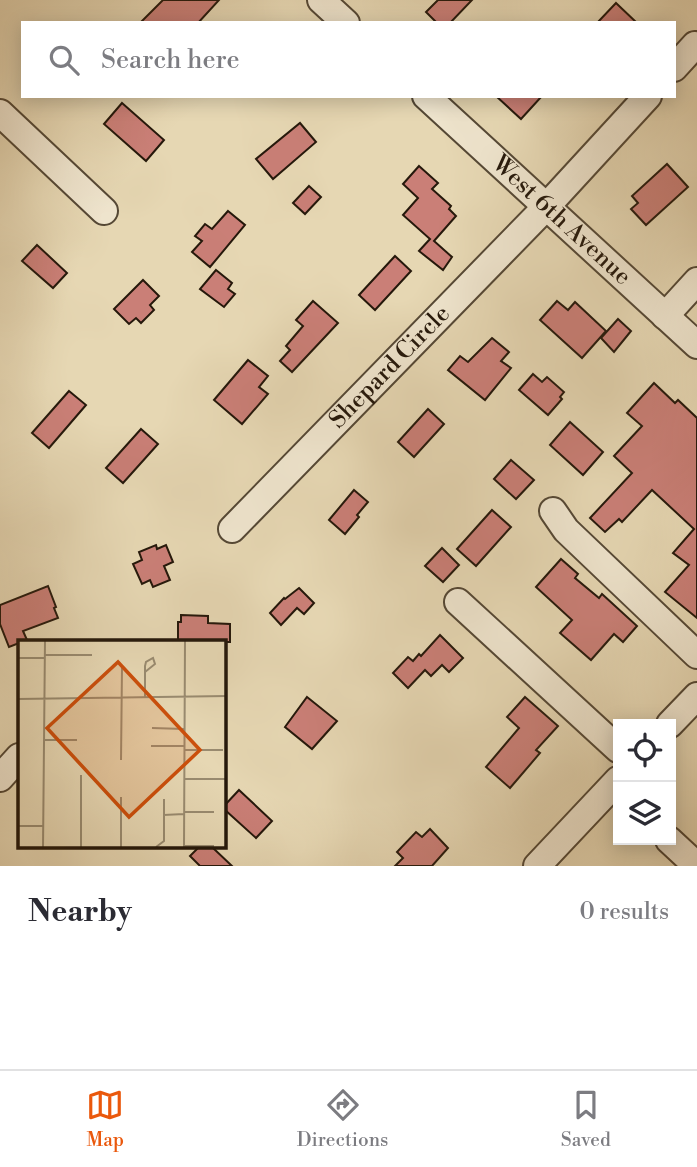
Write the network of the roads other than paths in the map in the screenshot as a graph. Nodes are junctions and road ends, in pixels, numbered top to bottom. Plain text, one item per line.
1 (321, 0) edge
2 (344, 21) edge
3 (695, 45) edge
4 (676, 66) edge
5 (428, 98) edge
6 (646, 98) edge
7 (0, 113) edge
8 (546, 207) junction
9 (104, 211) dead end
10 (697, 281) edge
11 (665, 316) junction
12 (697, 345) edge
13 (553, 511) dead end
14 (232, 529) dead end
15 (458, 602) dead end
16 (697, 655) edge
17 (697, 696) edge
18 (675, 719) edge
19 (613, 744) edge
20 (18, 758) edge
21 (0, 778) edge
22 (613, 789) edge
23 (674, 845) edge
24 (537, 866) edge
25 (697, 866) edge

1 - 2 street
3 - 4 street
5 - 8 street, West 6th Avenue
6 - 8 street, Shepard Circle
7 - 9 street
8 - 11 street, West 6th Avenue
8 - 14 street, Shepard Circle
10 - 11 street
11 - 12 street, West 6th Avenue
13 - 16 street
15 - 19 street
17 - 18 street
20 - 21 street
22 - 24 street
23 - 25 street

